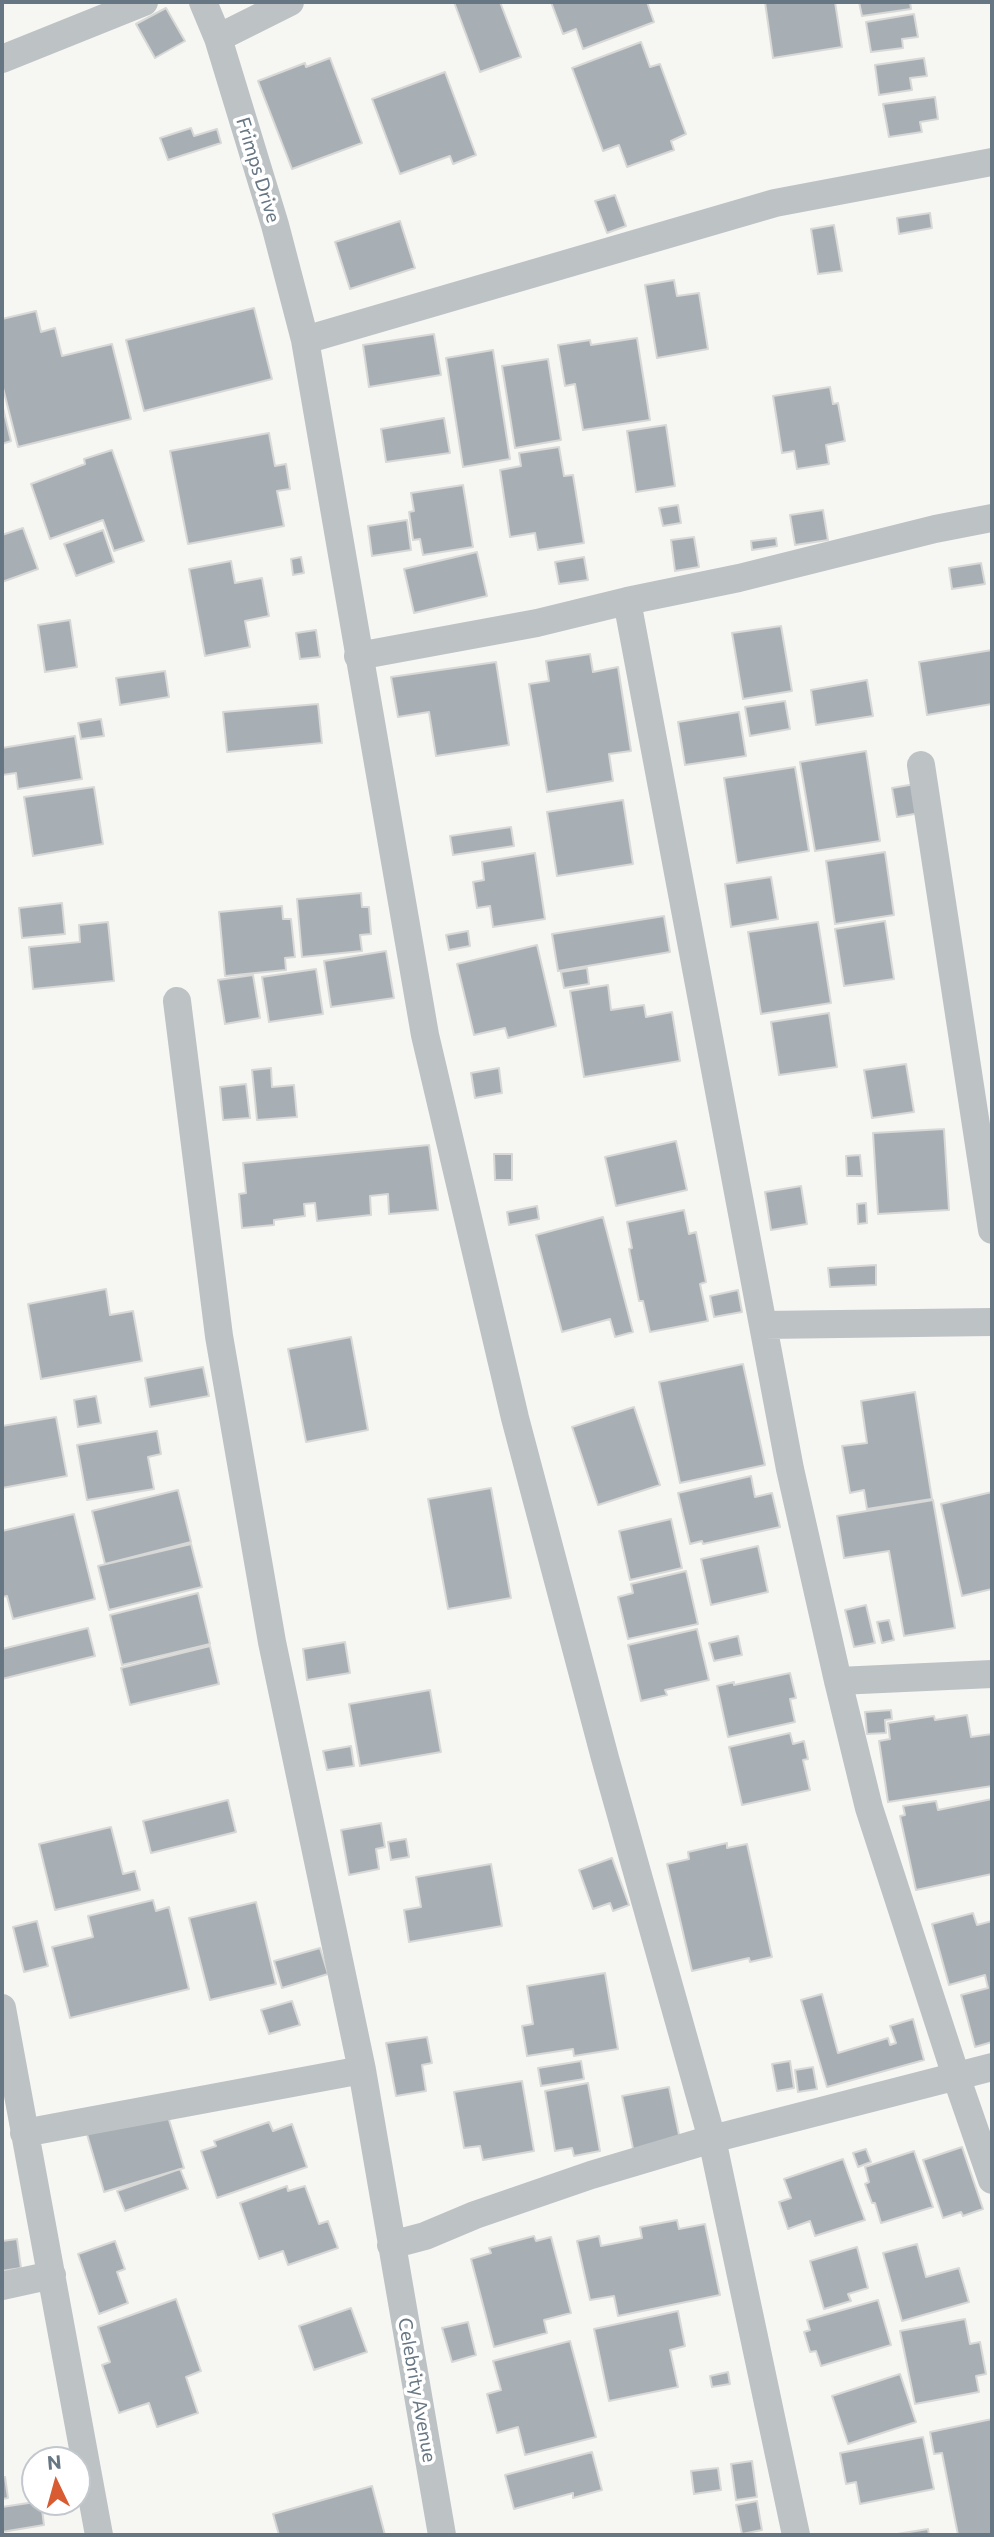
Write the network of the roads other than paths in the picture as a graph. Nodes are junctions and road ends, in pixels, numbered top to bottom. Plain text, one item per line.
1 (144, 2) edge
2 (203, 2) edge
3 (290, 2) edge
4 (218, 38) junction
5 (2, 59) edge
6 (992, 162) edge
7 (305, 340) junction
8 (992, 518) edge
9 (627, 601) junction
10 (358, 656) junction
11 (921, 765) dead end
12 (177, 1001) dead end
13 (992, 1230) edge
14 (992, 1322) edge
15 (764, 1325) junction
16 (992, 1674) edge
17 (838, 1681) junction
18 (2, 2008) edge
19 (992, 2067) edge
20 (362, 2070) junction
21 (956, 2076) junction
22 (24, 2133) junction
23 (712, 2139) junction
24 (992, 2180) edge
25 (391, 2245) junction
26 (52, 2275) junction
27 (2, 2286) edge
28 (99, 2535) edge
29 (442, 2535) edge
30 (796, 2535) edge

1 - 5 street
2 - 4 street, Frimps Drive
3 - 4 street
4 - 7 street, Frimps Drive
6 - 7 street
7 - 10 street, Frimps Drive
8 - 9 street
9 - 10 street
9 - 15 street
10 - 23 street, Frimps Drive
11 - 13 street
12 - 20 street, Celebrity Avenue
14 - 15 street
15 - 17 street
16 - 17 street
17 - 21 street
18 - 22 street
19 - 21 street
20 - 22 street
20 - 25 street, Celebrity Avenue
21 - 23 street
21 - 24 street
22 - 26 street
23 - 25 street
23 - 30 street, Frimps Drive
25 - 29 street, Celebrity Avenue
26 - 27 street
26 - 28 street

